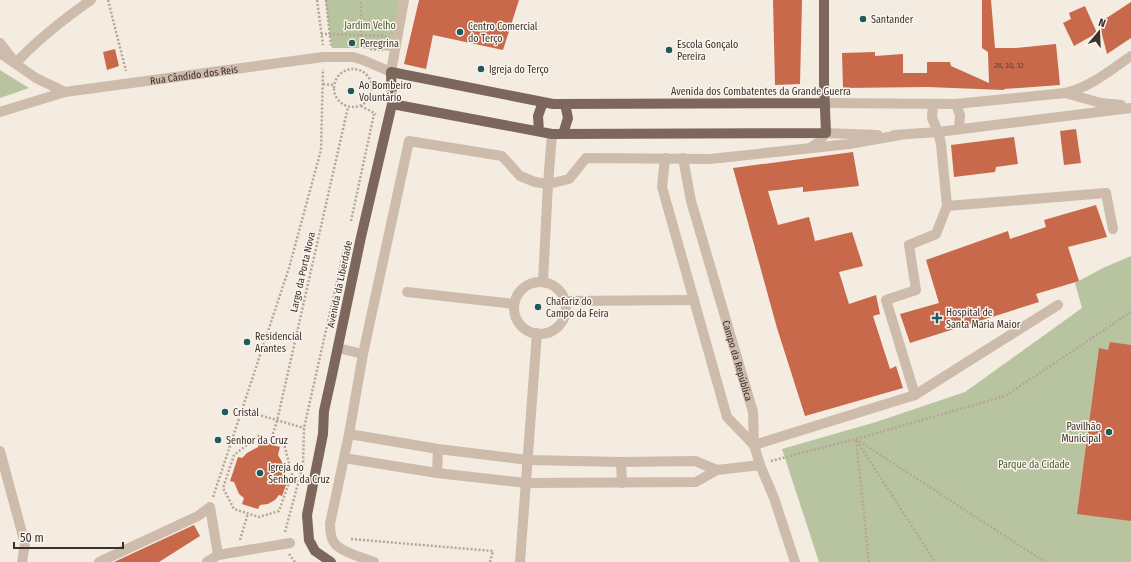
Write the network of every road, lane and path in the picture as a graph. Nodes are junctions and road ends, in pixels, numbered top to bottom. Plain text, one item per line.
1 (91, 0) edge
2 (108, 0) edge
3 (317, 0) edge
4 (326, 0) edge
5 (361, 0) edge
6 (404, 0) edge
7 (824, 0) edge
8 (387, 29) dead end
9 (321, 34) junction
10 (330, 34) junction
11 (361, 35) junction
12 (386, 36) junction
13 (0, 43) edge
14 (332, 48) dead end
15 (323, 52) junction
16 (0, 53) edge
17 (1131, 56) edge
18 (16, 63) junction
19 (323, 68) dead end
20 (391, 72) junction
21 (128, 83) junction
22 (323, 84) junction
23 (333, 85) junction
24 (65, 92) junction
25 (1065, 93) junction
26 (544, 102) junction
27 (824, 103) junction
28 (392, 104) junction
29 (565, 104) junction
30 (934, 104) junction
31 (956, 104) junction
32 (361, 106) junction
33 (348, 107) junction
34 (1131, 107) edge
35 (0, 112) edge
36 (377, 115) dead end
37 (959, 129) junction
38 (539, 131) junction
39 (938, 132) junction
40 (826, 133) junction
41 (552, 134) junction
42 (563, 134) junction
43 (900, 135) junction
44 (808, 149) junction
45 (665, 158) junction
46 (683, 158) junction
47 (548, 184) junction
48 (947, 206) junction
49 (1113, 229) dead end
50 (543, 282) junction
51 (407, 292) dead end
52 (694, 300) junction
53 (565, 301) junction
54 (514, 304) junction
55 (1058, 305) dead end
56 (1131, 312) edge
57 (537, 333) junction
58 (338, 348) junction
59 (363, 354) junction
60 (915, 395) junction
61 (242, 410) junction
62 (277, 421) junction
63 (304, 428) dead end
64 (348, 434) junction
65 (856, 439) junction
66 (271, 440) junction
67 (754, 445) junction
68 (438, 449) junction
69 (0, 451) edge
70 (344, 458) junction
71 (528, 460) junction
72 (620, 462) junction
73 (760, 465) junction
74 (718, 470) junction
75 (437, 473) junction
76 (526, 483) junction
77 (622, 483) junction
78 (210, 507) junction
79 (248, 513) junction
80 (345, 537) dead end
81 (290, 543) dead end
82 (236, 552) junction
83 (218, 555) junction
84 (22, 562) edge
85 (99, 562) edge
86 (207, 562) edge
87 (331, 562) edge
88 (374, 562) edge
89 (490, 562) edge
90 (520, 562) edge
91 (795, 562) edge
92 (869, 562) edge
93 (935, 562) edge
94 (1045, 562) edge

1 - 18 street
2 - 21 path
3 - 9 path
4 - 10 path
5 - 11 path
6 - 20 street
7 - 27 main road
8 - 12 path
9 - 10 path
9 - 15 path
10 - 11 path
10 - 14 path
11 - 12 path
11 - 12 path
13 - 18 street
15 - 20 street
15 - 21 street, Rua Cândido dos Reis
16 - 18 street
17 - 25 street
18 - 24 street
19 - 22 path
20 - 26 main road, Avenida dos Combatentes da Grande Guerra
20 - 28 main road, Avenida da Liberdade
21 - 24 street, Rua Cândido dos Reis
22 - 23 path
22 - 61 path
23 - 32 path
23 - 33 path
24 - 35 street, Rua Cândido dos Reis
25 - 31 street, Avenida dos Combatentes da Grande Guerra
25 - 34 street, Avenida dos Combatentes da Grande Guerra
26 - 29 main road, Avenida dos Combatentes da Grande Guerra
26 - 38 main road
27 - 29 main road, Avenida dos Combatentes da Grande Guerra
27 - 30 street, Avenida dos Combatentes da Grande Guerra
27 - 40 main road
28 - 38 main road, Avenida dos Combatentes da Grande Guerra
28 - 58 main road, Avenida da Liberdade
29 - 42 main road
30 - 31 street, Avenida dos Combatentes da Grande Guerra
30 - 39 street
31 - 37 street
32 - 33 path
32 - 36 path
33 - 62 path, Largo da Porta Nova
34 - 37 street, Avenida dos Combatentes da Grande Guerra
37 - 39 street, Avenida dos Combatentes da Grande Guerra
38 - 41 main road, Avenida dos Combatentes da Grande Guerra
39 - 43 street, Avenida dos Combatentes da Grande Guerra
39 - 48 street
40 - 42 main road, Avenida dos Combatentes da Grande Guerra
40 - 43 street, Avenida dos Combatentes da Grande Guerra
40 - 44 street
41 - 42 main road, Avenida dos Combatentes da Grande Guerra
41 - 47 street
43 - 44 street
44 - 46 street
45 - 46 street
45 - 47 street
45 - 52 street
46 - 67 street, Campo da República
47 - 50 street
47 - 59 street
48 - 49 street
48 - 60 street
50 - 53 street
50 - 54 street
51 - 54 street
52 - 53 street
52 - 67 street
53 - 57 street
54 - 57 street
55 - 60 street
56 - 65 path
57 - 71 street
58 - 59 street
58 - 87 main road, Avenida da Liberdade
59 - 64 street
60 - 67 street
61 - 62 path
61 - 78 path
62 - 63 path
62 - 66 path, Largo da Porta Nova
64 - 68 street
64 - 70 street
65 - 73 path
65 - 92 path
65 - 93 path
65 - 94 path
66 - 79 path
66 - 79 path
67 - 73 street, Campo da República
68 - 71 street
68 - 75 street
69 - 84 street
70 - 75 street
70 - 88 street
71 - 72 street
71 - 76 street
72 - 74 street
72 - 77 street
73 - 74 street
73 - 91 street, Campo da República
74 - 77 street
75 - 76 street
76 - 77 street
76 - 90 street
78 - 83 street
78 - 85 street
79 - 82 path
80 - 89 path
81 - 82 street
82 - 83 street
83 - 86 street

